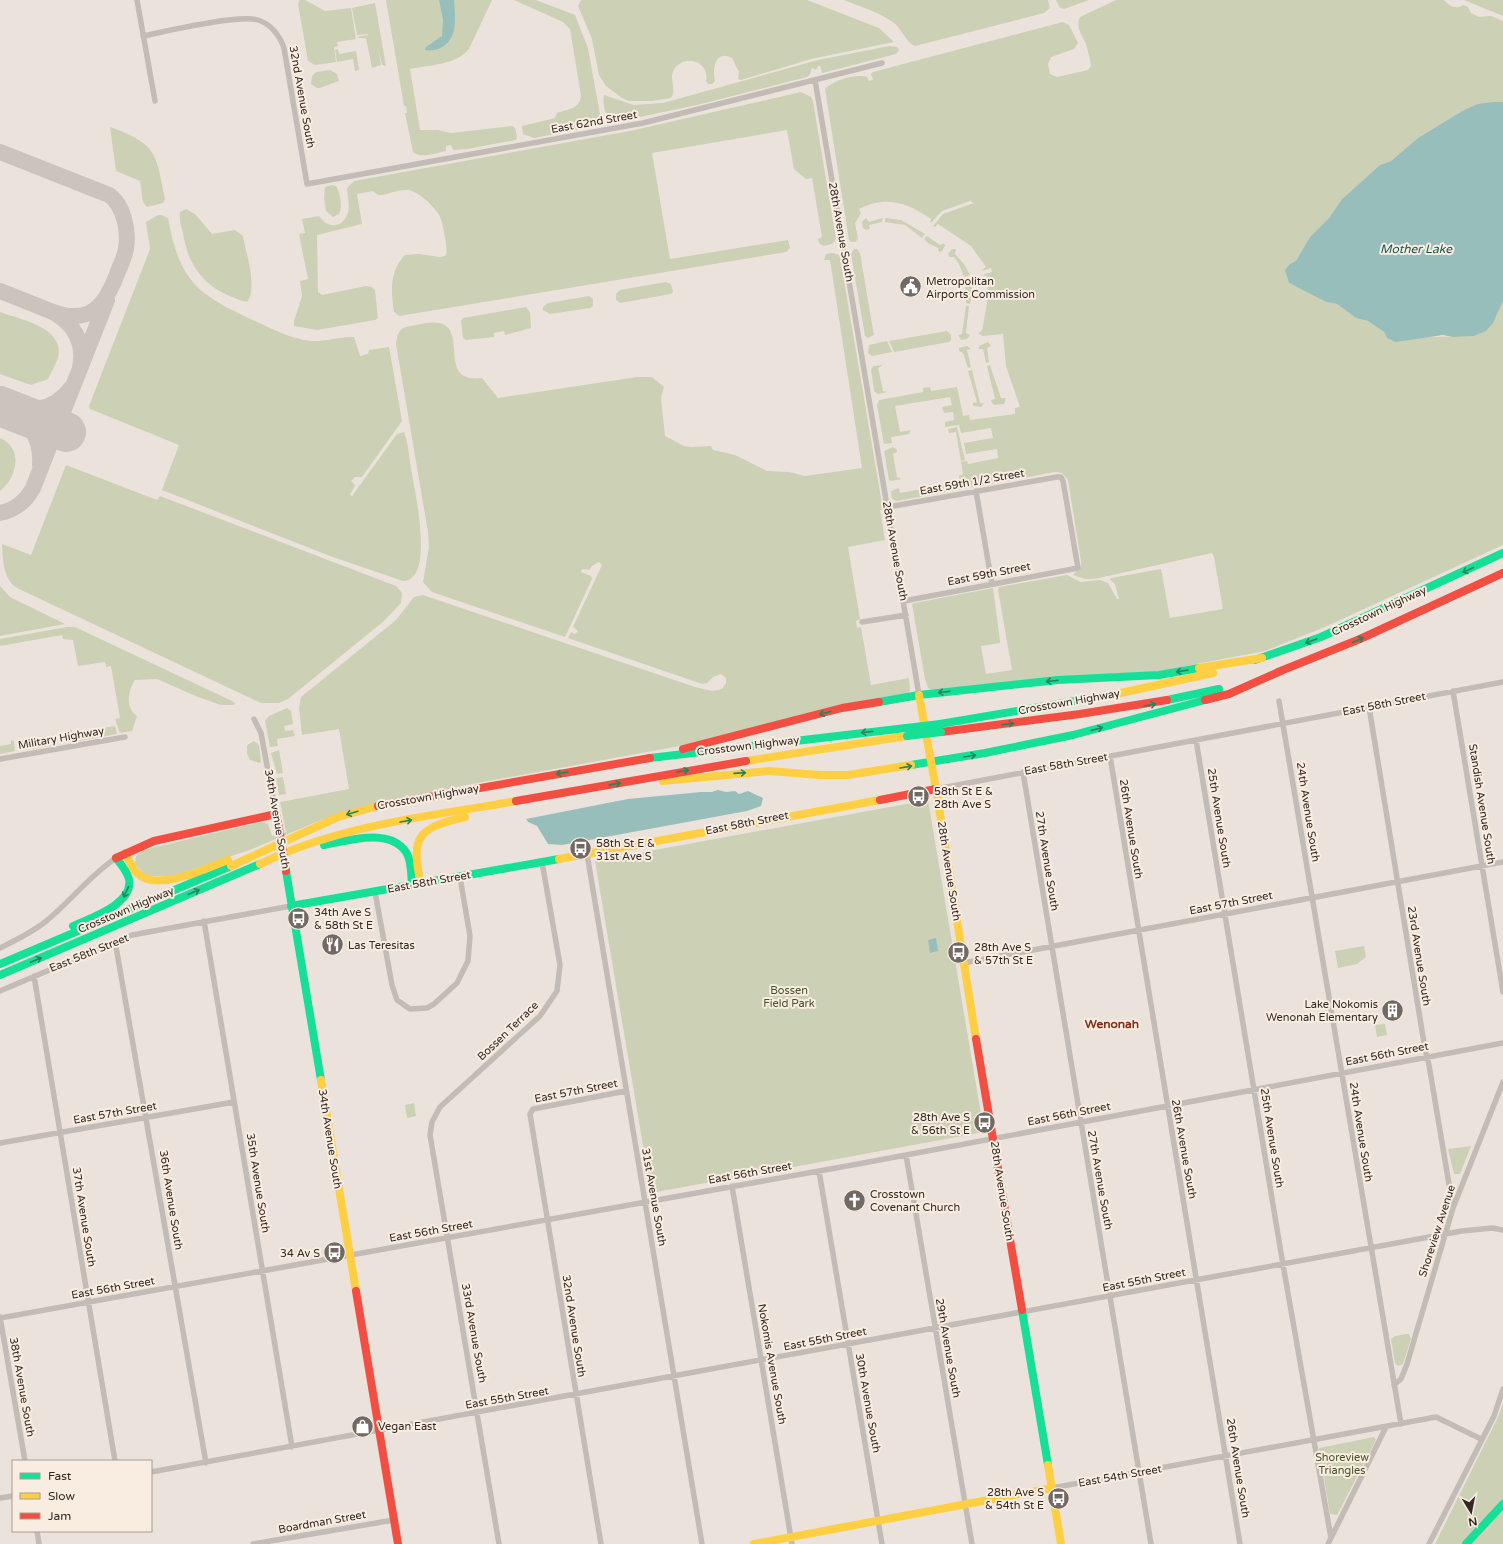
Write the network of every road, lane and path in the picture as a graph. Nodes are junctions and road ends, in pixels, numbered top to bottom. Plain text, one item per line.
1 (137, 0) edge
2 (143, 36) junction
3 (882, 63) dead end
4 (816, 80) junction
5 (155, 101) dead end
6 (307, 184) joint
7 (976, 491) junction
8 (888, 507) junction
9 (1503, 553) edge
10 (1078, 568) joint
11 (1503, 573) edge
12 (992, 584) junction
13 (904, 601) junction
14 (906, 615) junction
15 (862, 622) dead end
16 (1262, 658) junction
17 (1283, 670) junction
18 (1503, 682) edge
19 (1453, 691) junction
20 (918, 695) junction
21 (1279, 701) dead end
22 (1369, 707) junction
23 (254, 719) dead end
24 (1282, 723) junction
25 (941, 728) junction
26 (907, 732) junction
27 (125, 737) dead end
28 (1196, 740) junction
29 (1110, 756) junction
30 (0, 759) edge
31 (637, 760) junction
32 (931, 762) junction
33 (1023, 772) junction
34 (631, 781) junction
35 (936, 789) junction
36 (536, 798) junction
37 (276, 814) junction
38 (300, 847) junction
39 (124, 853) junction
40 (587, 854) junction
41 (252, 857) junction
42 (116, 858) junction
43 (542, 862) junction
44 (1503, 862) edge
45 (1482, 866) junction
46 (460, 877) junction
47 (1397, 882) junction
48 (422, 884) junction
49 (412, 885) junction
50 (375, 892) junction
51 (1312, 898) junction
52 (291, 906) junction
53 (1225, 914) junction
54 (204, 921) junction
55 (1137, 931) junction
56 (116, 941) junction
57 (1050, 947) junction
58 (0, 948) edge
59 (0, 964) edge
60 (963, 964) junction
61 (0, 976) edge
62 (34, 976) junction
63 (0, 991) edge
64 (1503, 992) edge
65 (1503, 1043) edge
66 (1427, 1057) junction
67 (1341, 1073) junction
68 (1503, 1082) edge
69 (1254, 1090) junction
70 (626, 1091) junction
71 (234, 1102) junction
72 (1167, 1106) junction
73 (531, 1110) joint
74 (147, 1117) junction
75 (1080, 1122) junction
76 (431, 1126) joint
77 (60, 1133) junction
78 (994, 1139) junction
79 (0, 1143) edge
80 (906, 1155) junction
81 (819, 1171) junction
82 (732, 1186) junction
83 (645, 1202) junction
84 (1453, 1208) junction
85 (547, 1221) junction
86 (1503, 1230) edge
87 (1446, 1235) junction
88 (448, 1238) junction
89 (1370, 1249) junction
90 (350, 1256) junction
91 (1283, 1264) junction
92 (263, 1272) junction
93 (1196, 1280) junction
94 (175, 1288) junction
95 (1109, 1297) junction
96 (88, 1303) junction
97 (1022, 1313) junction
98 (0, 1318) edge
99 (935, 1329) junction
100 (848, 1345) junction
101 (761, 1361) junction
102 (674, 1377) junction
103 (1394, 1385) junction
104 (1503, 1389) edge
105 (576, 1395) junction
106 (478, 1413) junction
107 (1401, 1424) junction
108 (1386, 1427) junction
109 (379, 1431) junction
110 (1481, 1439) junction
111 (1314, 1441) junction
112 (292, 1447) junction
113 (1226, 1456) junction
114 (25, 1460) edge
115 (115, 1460) edge
116 (206, 1463) junction
117 (152, 1472) edge
118 (1139, 1472) junction
119 (1052, 1488) junction
120 (12, 1496) edge
121 (0, 1498) edge
122 (1503, 1504) edge
123 (965, 1505) junction
124 (394, 1520) junction
125 (878, 1521) junction
126 (37, 1532) edge
127 (1331, 1538) junction
128 (792, 1540) edge
129 (39, 1544) edge
130 (253, 1544) edge
131 (398, 1544) edge
132 (500, 1544) edge
133 (601, 1544) edge
134 (702, 1544) edge
135 (754, 1544) edge
136 (882, 1544) edge
137 (972, 1544) edge
138 (1061, 1544) edge
139 (1151, 1544) edge
140 (1240, 1544) edge
141 (1328, 1544) edge
142 (1429, 1544) edge
143 (1466, 1544) edge

1 - 2 street
2 - 5 street
2 - 6 street, 32nd Avenue South
3 - 4 street, East 62nd Street
4 - 6 street, East 62nd Street
4 - 8 street, 28th Avenue South
7 - 8 street, East 59th 1/2 Street
7 - 10 street, East 59th 1/2 Street
7 - 12 street
8 - 13 street, 28th Avenue South
9 -> 16 main road, Crosstown Highway
10 - 12 street, East 59th Street
17 -> 11 main road, Crosstown Highway
12 - 13 street, East 59th Street
13 - 14 street, 28th Avenue South
14 - 15 street
14 - 20 street, 28th Avenue South
16 -> 20 main road
16 - 25 main road, Crosstown Highway
25 -> 17 main road, Crosstown Highway
32 -> 17 main road
18 - 19 street, East 58th Street
19 - 22 street, East 58th Street
19 - 45 street, Standish Avenue South
20 -> 31 main road
20 - 32 main road, 28th Avenue South
21 - 24 street, 24th Avenue South
22 - 24 street, East 58th Street
22 - 47 street, 23rd Avenue South
23 - 37 street, 34th Avenue South
24 - 28 street, East 58th Street
24 - 51 street, 24th Avenue South
25 - 26 main road, Crosstown Highway, bridge
26 -> 31 main road, Crosstown Highway
34 -> 26 main road, Crosstown Highway
27 - 30 street, Military Highway
28 - 29 street, East 58th Street
28 - 53 street, 25th Avenue South
29 - 33 street, East 58th Street
29 - 55 street, 26th Avenue South
31 -> 41 main road, Crosstown Highway
34 -> 32 main road
32 - 35 main road, 28th Avenue South
33 - 35 street, East 58th Street
33 - 57 street, 27th Avenue South
36 -> 34 main road, Crosstown Highway
35 - 40 main road, East 58th Street
35 - 60 main road, 28th Avenue South
38 -> 36 main road, Crosstown Highway
36 - 48 main road
37 - 39 main road
37 - 52 main road, 34th Avenue South, bridge
38 - 49 main road
61 -> 38 main road, Crosstown Highway
39 - 41 main road
39 - 42 main road
40 - 43 main road, East 58th Street
40 - 70 street, 31st Avenue South
41 - 59 main road, Crosstown Highway
42 - 58 street
42 -> 59 main road
43 - 46 main road, East 58th Street
43 - 76 street, Bossen Terrace
44 - 45 street, East 57th Street
45 - 47 street, East 57th Street
45 - 64 street, Standish Avenue South
46 - 48 main road, East 58th Street
46 - 50 street
47 - 51 street, East 57th Street
47 - 66 street, 23rd Avenue South
48 - 49 main road, East 58th Street
49 - 50 main road, East 58th Street
50 - 52 main road, East 58th Street
51 - 53 street, East 57th Street
51 - 67 street, 24th Avenue South
52 - 54 street, East 58th Street
52 - 90 main road, 34th Avenue South
53 - 55 street, East 57th Street
53 - 69 street, 25th Avenue South
54 - 56 street, East 58th Street
54 - 71 street, 35th Avenue South
55 - 57 street, East 57th Street
55 - 72 street, 26th Avenue South
56 - 62 street, East 58th Street
56 - 74 street, 36th Avenue South
57 - 60 street, East 57th Street
57 - 75 street, 27th Avenue South
60 - 78 main road, 28th Avenue South
62 - 63 street, East 58th Street
62 - 77 street, 37th Avenue South
65 - 66 street, East 56th Street
66 - 67 street, East 56th Street
66 - 84 street, 23rd Avenue South
67 - 69 street, East 56th Street
67 - 89 street, 24th Avenue South
68 - 84 street, Shoreview Avenue
69 - 72 street, East 56th Street
69 - 91 street, 25th Avenue South
70 - 73 street, East 57th Street
70 - 83 street, 31st Avenue South
71 - 74 street, East 57th Street
71 - 92 street, 35th Avenue South
72 - 75 street, East 56th Street
72 - 93 street, 26th Avenue South
73 - 85 street, 32nd Avenue South
74 - 77 street, East 57th Street
74 - 94 street, 36th Avenue South
75 - 78 street, East 56th Street
75 - 95 street, 27th Avenue South
76 - 88 street, 33rd Avenue South
77 - 79 street, East 57th Street
77 - 96 street, 37th Avenue South
78 - 80 street, East 56th Street
78 - 97 main road, 28th Avenue South
80 - 81 street, East 56th Street
80 - 99 street, 29th Avenue South
81 - 82 street, East 56th Street
81 - 100 street, 30th Avenue South
82 - 83 street, East 56th Street
82 - 101 street, Nokomis Avenue South
83 - 85 street, East 56th Street
83 - 102 street, 31st Avenue South
84 - 87 street, Shoreview Avenue
85 - 88 street, East 56th Street
85 - 105 street, 32nd Avenue South
86 - 87 street, East 55th Street
87 - 89 street, East 55th Street
87 - 103 street, Shoreview Avenue
88 - 90 street, East 56th Street
88 - 106 street, 33rd Avenue South
89 - 91 street, East 55th Street
89 - 103 street, 24th Avenue South
90 - 92 street, East 56th Street
90 - 109 main road, 34th Avenue South
91 - 93 street, East 55th Street
91 - 111 street, 25th Avenue South
92 - 94 street, East 56th Street
92 - 112 street, 35th Avenue South
93 - 95 street, East 55th Street
93 - 113 street, 26th Avenue South
94 - 96 street, East 56th Street
94 - 116 street, 36th Avenue South
95 - 97 street, East 55th Street
95 - 118 street, 27th Avenue South
96 - 98 street, East 56th Street
96 - 115 street, 37th Avenue South
97 - 99 street, East 55th Street
97 - 119 main road, 28th Avenue South
98 - 114 street, 38th Avenue South
99 - 100 street, East 55th Street
99 - 123 street, 29th Avenue South
100 - 101 street, East 55th Street
100 - 125 street, 30th Avenue South
101 - 102 street, East 55th Street
101 - 128 street, Nokomis Avenue South
102 - 105 street, East 55th Street
102 - 134 street, 31st Avenue South
103 - 107 street, 24th Avenue South
104 - 110 street
105 - 106 street, East 55th Street
105 - 133 street, 32nd Avenue South
106 - 109 street, East 55th Street
106 - 132 street, 33rd Avenue South
107 - 108 street, East 54th Street
107 - 110 street, East 54th Street
108 - 111 street, East 54th Street
108 - 127 street
109 - 112 street, East 55th Street
109 - 124 main road, 34th Avenue South
110 - 142 street
111 - 113 street, East 54th Street
111 - 127 street, 25th Avenue South
112 - 116 street, East 55th Street
113 - 118 street, East 54th Street
113 - 140 street, 26th Avenue South
116 - 117 street, East 55th Street
118 - 119 street, East 54th Street
118 - 139 street, 27th Avenue South
119 - 123 main road, East 54th Street
119 - 138 main road, 28th Avenue South
120 - 121 street
122 - 143 main road
123 - 125 main road, East 54th Street
123 - 137 street, 29th Avenue South
124 - 130 street, Boardman Street
124 - 131 main road, 34th Avenue South
125 - 128 main road, East 54th Street
125 - 136 street, 30th Avenue South
126 - 129 street
127 - 141 street
128 - 135 main road, East 54th Street

